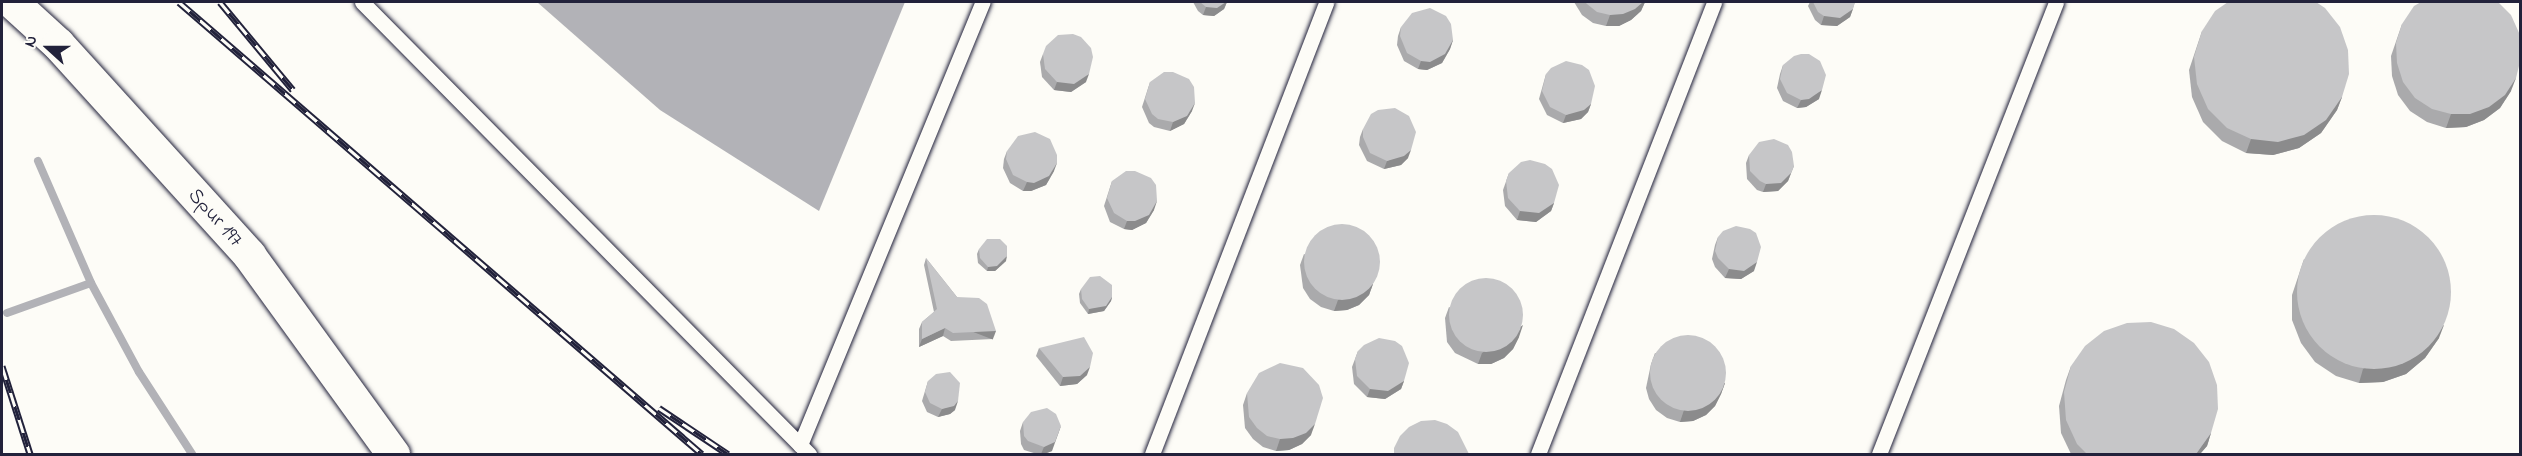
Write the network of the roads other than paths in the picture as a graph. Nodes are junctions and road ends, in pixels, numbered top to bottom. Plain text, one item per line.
1 (12, 2) edge
2 (362, 2) edge
3 (983, 2) edge
4 (1326, 2) edge
5 (1714, 2) edge
6 (2056, 2) edge
7 (805, 450) edge
8 (393, 454) edge
9 (1152, 454) edge
10 (1538, 454) edge
11 (1879, 454) edge

1 - 8 main road, Spur 197
2 - 7 lane
3 - 7 lane
4 - 9 lane
5 - 10 lane
6 - 11 lane

